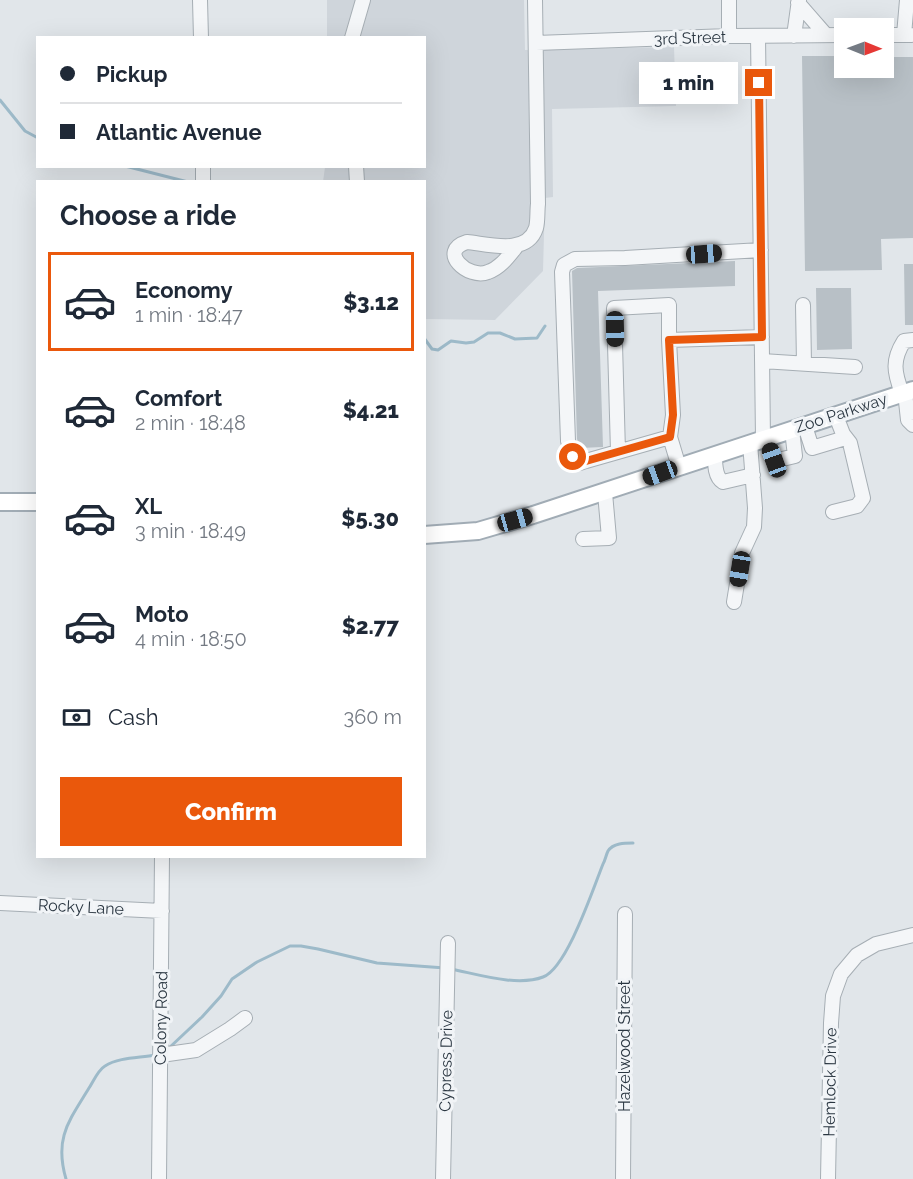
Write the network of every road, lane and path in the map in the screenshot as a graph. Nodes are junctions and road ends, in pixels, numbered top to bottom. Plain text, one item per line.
1 (200, 0) edge
2 (363, 0) edge
3 (535, 0) edge
4 (729, 0) edge
5 (907, 0) edge
6 (799, 2) edge
7 (826, 35) junction
8 (834, 35) edge
9 (908, 35) edge
10 (201, 36) edge
11 (353, 36) edge
12 (729, 36) junction
13 (758, 36) junction
14 (794, 36) junction
15 (536, 43) junction
16 (516, 247) dead end
17 (761, 250) junction
18 (803, 304) dead end
19 (762, 337) junction
20 (669, 340) junction
21 (913, 340) edge
22 (762, 361) junction
23 (804, 364) junction
24 (855, 367) dead end
25 (907, 392) edge
26 (836, 416) junction
27 (913, 425) edge
28 (799, 428) junction
29 (843, 434) junction
30 (670, 437) junction
31 (760, 440) junction
32 (618, 452) junction
33 (715, 456) junction
34 (679, 467) junction
35 (753, 476) junction
36 (604, 493) junction
37 (0, 502) edge
38 (36, 502) edge
39 (833, 512) dead end
40 (426, 535) edge
41 (583, 539) dead end
42 (735, 602) dead end
43 (162, 858) edge
44 (0, 903) edge
45 (162, 911) junction
46 (625, 914) dead end
47 (913, 935) edge
48 (448, 943) dead end
49 (245, 1018) dead end
50 (160, 1055) junction
51 (159, 1179) edge
52 (443, 1179) edge
53 (623, 1179) edge
54 (828, 1179) edge

1 - 10 street
2 - 11 street
3 - 15 street
4 - 12 street
5 - 9 street
6 - 7 street
6 - 14 street
7 - 8 street, 3rd Street
7 - 14 street, 3rd Street
12 - 13 street, 3rd Street
12 - 15 street, 3rd Street
13 - 14 street, 3rd Street
13 - 17 street
15 - 16 street
17 - 19 street
17 - 32 street
18 - 23 street
19 - 20 street
19 - 22 street
20 - 30 street
20 - 32 street
21 - 25 street
22 - 23 street
22 - 31 street
23 - 24 street
25 - 26 main road, Zoo Parkway
25 - 27 street
26 - 28 main road, Zoo Parkway
26 - 29 street
28 - 29 street
28 - 31 main road, Zoo Parkway
28 - 31 street
29 - 39 street
30 - 32 street
30 - 34 street
31 - 33 main road, Zoo Parkway
31 - 35 street
33 - 34 main road, Zoo Parkway
33 - 35 street
34 - 36 main road, Zoo Parkway
35 - 42 street
36 - 40 main road, Zoo Parkway
36 - 41 street
37 - 38 main road
43 - 45 street, Colony Road
44 - 45 street, Rocky Lane
45 - 50 street, Colony Road
46 - 53 street, Hazelwood Street
47 - 54 street, Hemlock Drive
48 - 52 street, Cypress Drive
49 - 50 street
50 - 51 street, Colony Road

